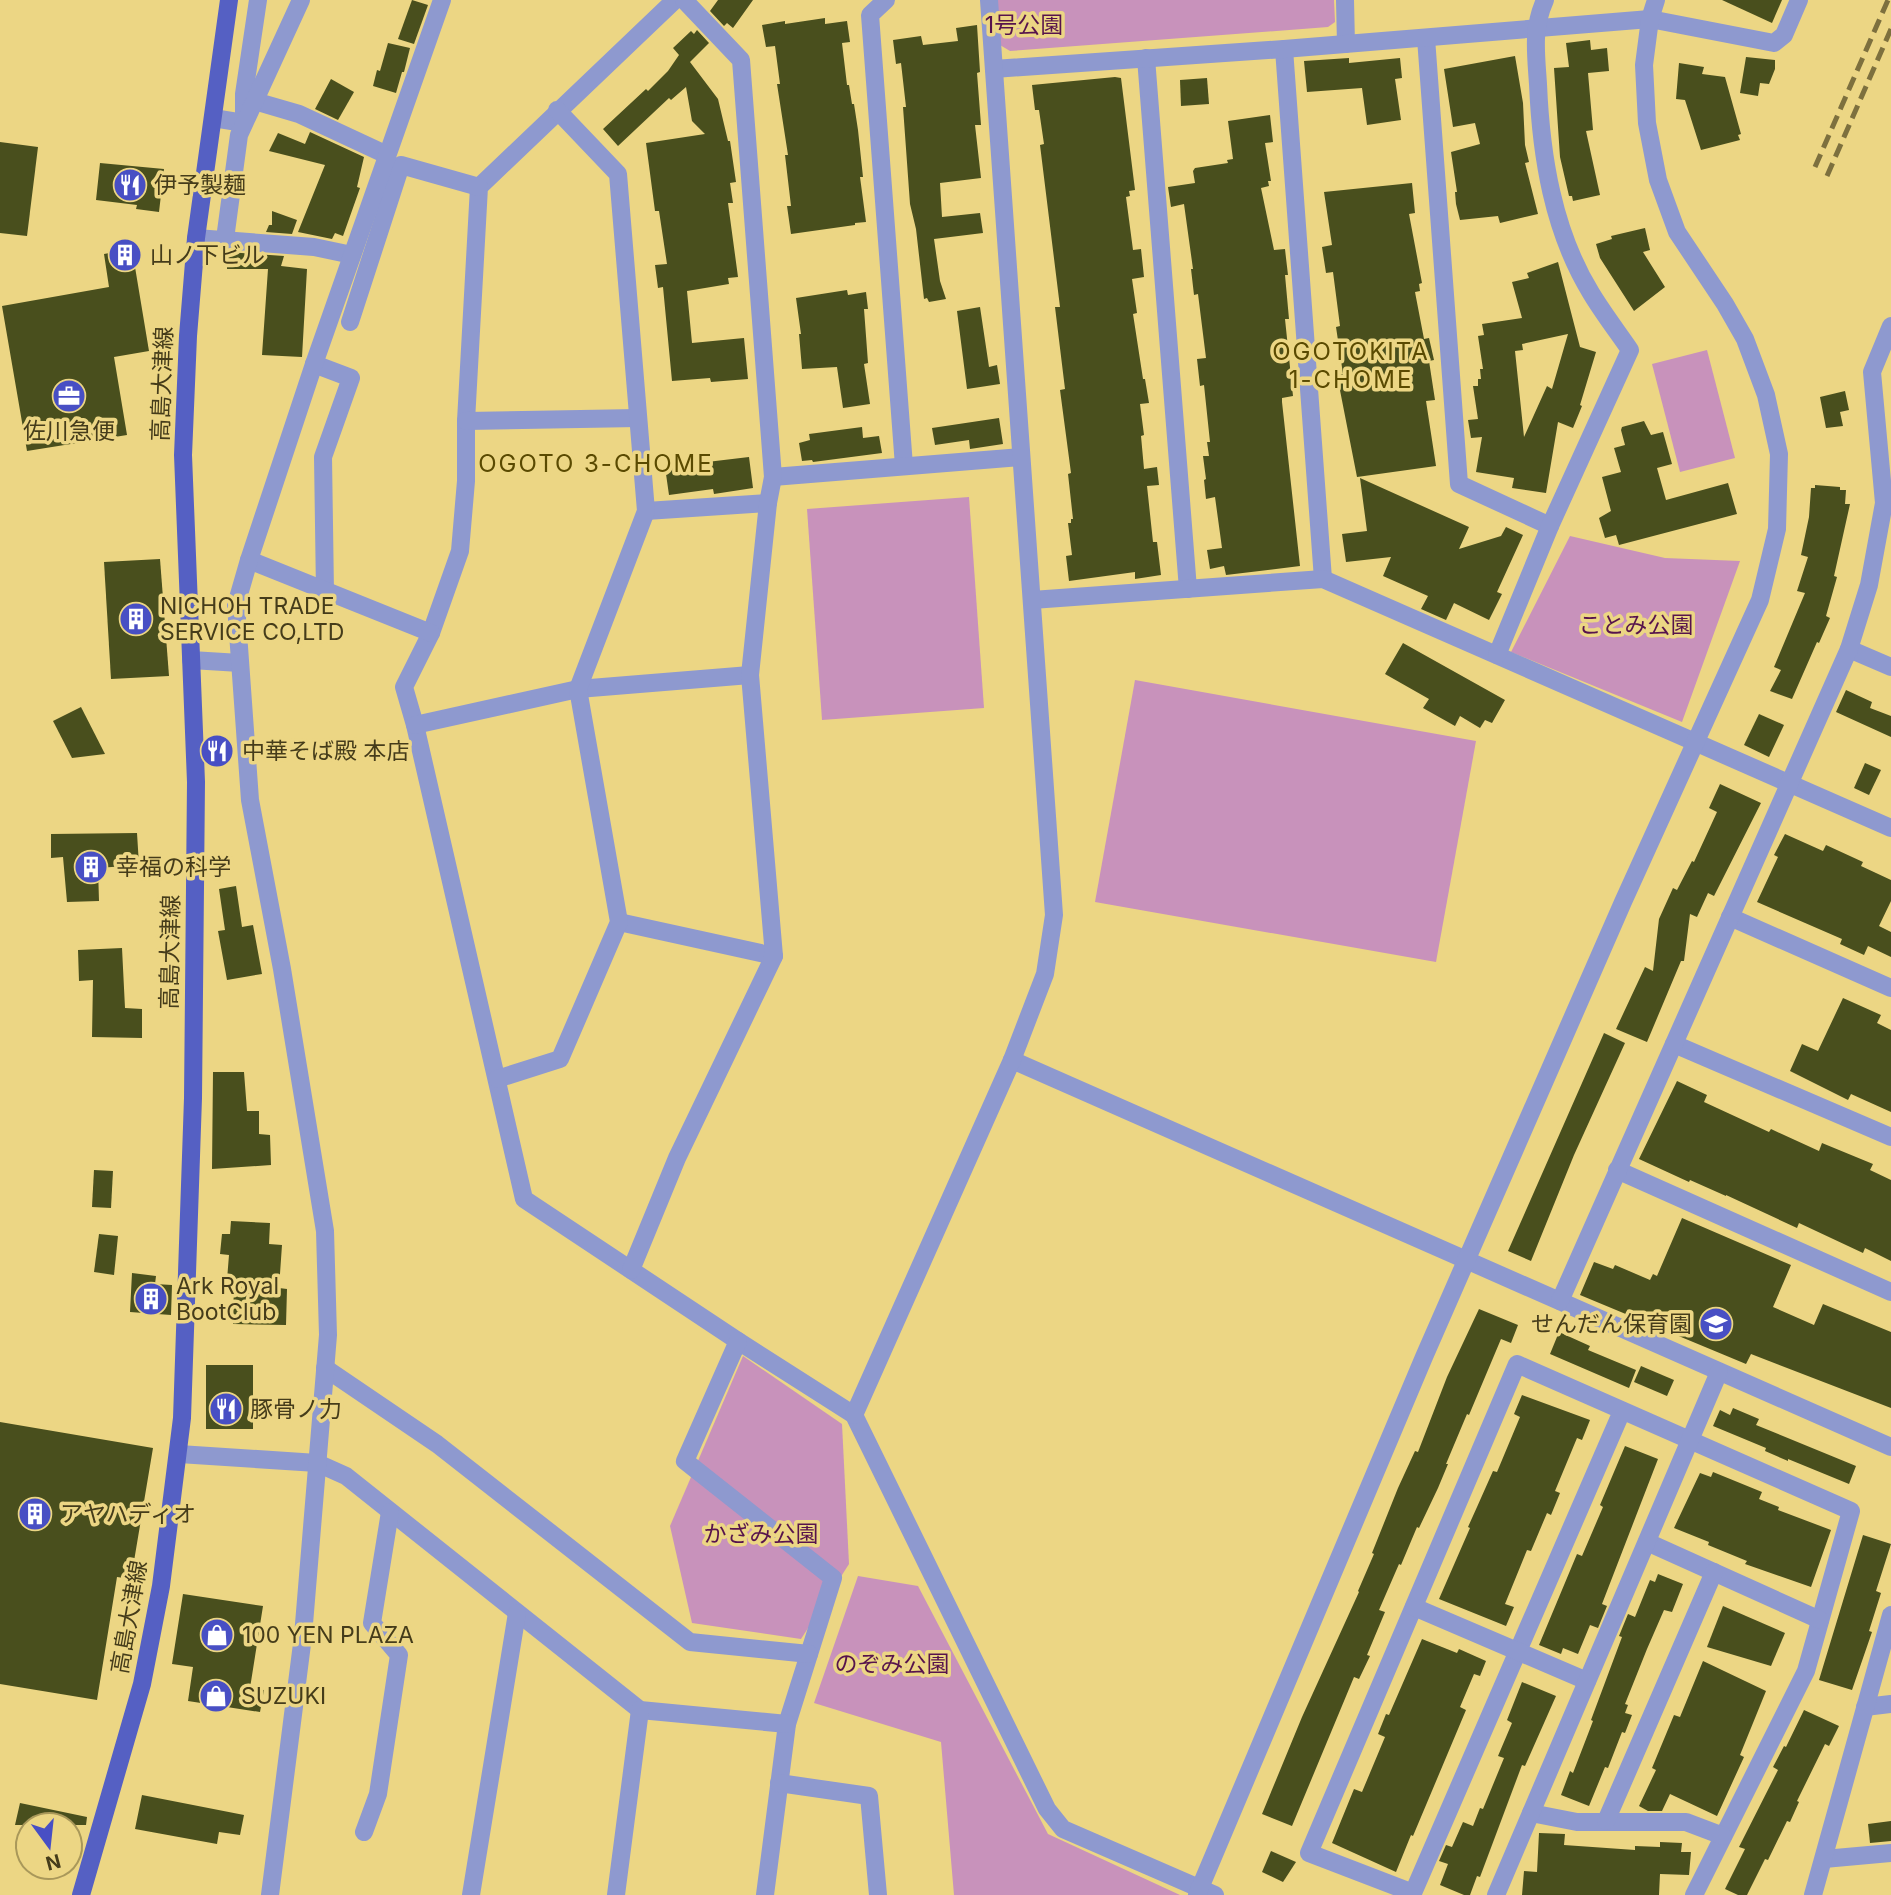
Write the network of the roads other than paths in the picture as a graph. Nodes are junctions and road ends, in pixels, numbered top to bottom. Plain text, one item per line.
1 (229, 0) edge
2 (258, 0) edge
3 (301, 0) edge
4 (442, 0) edge
5 (676, 0) edge
6 (684, 0) edge
7 (886, 0) edge
8 (989, 0) edge
9 (1345, 0) edge
10 (1545, 0) edge
11 (1656, 0) edge
12 (1800, 0) edge
13 (1650, 19) junction
14 (1535, 28) junction
15 (1426, 38) junction
16 (1346, 44) junction
17 (1284, 49) junction
18 (1146, 58) junction
19 (994, 69) junction
20 (254, 101) junction
21 (557, 110) junction
22 (213, 118) junction
23 (244, 122) junction
24 (387, 155) junction
25 (389, 176) junction
26 (479, 187) junction
27 (197, 238) junction
28 (225, 239) junction
29 (352, 255) junction
30 (350, 322) dead end
31 (1891, 326) edge
32 (314, 364) junction
33 (638, 418) junction
34 (466, 421) junction
35 (1021, 457) junction
36 (904, 466) junction
37 (773, 477) junction
38 (768, 503) junction
39 (1888, 505) edge
40 (646, 511) junction
41 (1550, 526) junction
42 (249, 560) junction
43 (1323, 579) junction
44 (1188, 589) junction
45 (325, 592) junction
46 (1031, 600) junction
47 (431, 633) junction
48 (1849, 649) junction
49 (1497, 655) junction
50 (191, 660) junction
51 (240, 663) junction
52 (1891, 667) edge
53 (750, 675) junction
54 (578, 689) junction
55 (415, 725) junction
56 (1696, 742) junction
57 (1789, 783) junction
58 (1891, 828) edge
59 (1730, 917) junction
60 (619, 922) junction
61 (774, 957) junction
62 (1891, 988) edge
63 (1674, 1044) junction
64 (1012, 1060) junction
65 (497, 1079) junction
66 (1891, 1137) edge
67 (1617, 1170) junction
68 (1468, 1261) junction
69 (631, 1270) junction
70 (1891, 1292) edge
71 (1560, 1301) junction
72 (738, 1341) junction
73 (325, 1368) junction
74 (1720, 1372) junction
75 (1622, 1411) junction
76 (854, 1415) junction
77 (1690, 1440) junction
78 (1891, 1447) edge
79 (179, 1454) junction
80 (317, 1463) junction
81 (390, 1512) junction
82 (1647, 1542) junction
83 (1714, 1572) junction
84 (1414, 1607) junction
85 (517, 1613) junction
86 (1891, 1615) edge
87 (1820, 1620) junction
88 (1517, 1651) junction
89 (809, 1654) junction
90 (1587, 1681) junction
91 (1891, 1704) edge
92 (1865, 1707) junction
93 (640, 1710) junction
94 (787, 1724) junction
95 (779, 1783) junction
96 (1531, 1813) junction
97 (1606, 1821) junction
98 (364, 1832) dead end
99 (1723, 1836) junction
100 (1891, 1853) edge
101 (1824, 1859) junction
102 (1204, 1893) edge
103 (81, 1895) edge
104 (271, 1895) edge
105 (471, 1895) edge
106 (616, 1895) edge
107 (765, 1895) edge
108 (878, 1895) edge
109 (1496, 1895) edge
110 (1695, 1895) edge
111 (1813, 1895) edge

1 - 22 main road, 高島大津線
2 - 23 street
3 - 20 street
4 - 24 street
5 - 21 street
6 - 37 street
7 - 36 street
8 - 19 street
9 - 16 street
10 - 14 street
11 - 13 street
12 - 13 street
13 - 14 street
13 - 56 street
14 - 15 street
14 - 41 street
15 - 16 street
15 - 41 street
16 - 17 street
17 - 18 street
17 - 43 street
18 - 19 street
18 - 44 street
19 - 35 street
20 - 23 street
20 - 24 street
21 - 26 street
21 - 33 street
22 - 23 street
22 - 27 main road, 高島大津線
23 - 28 street
24 - 25 street
25 - 26 street
25 - 29 street
25 - 30 street
26 - 34 street
27 - 28 street
27 - 50 main road, 高島大津線
28 - 29 street
29 - 32 street
31 - 39 street
32 - 42 street
32 - 45 street
33 - 34 street
33 - 40 street
34 - 47 street
35 - 36 street
35 - 46 street
36 - 37 street
37 - 38 street
38 - 40 street
38 - 53 street
39 - 48 street
40 - 54 street
41 - 49 street
42 - 45 street
42 - 51 street
43 - 44 street
43 - 49 street
44 - 46 street
45 - 47 street
46 - 64 street
47 - 55 street
48 - 52 street
48 - 57 street
49 - 56 street
50 - 51 street
50 - 79 main road, 高島大津線
51 - 73 street
53 - 54 street
53 - 61 street
54 - 55 street
54 - 60 street
55 - 65 street
56 - 57 street
56 - 68 street
57 - 58 street
57 - 59 street
59 - 62 street
59 - 63 street
60 - 61 street
60 - 65 street
61 - 69 street
63 - 66 street
63 - 67 street
64 - 68 street
64 - 76 street
65 - 69 street
67 - 70 street
67 - 71 street
68 - 71 street
68 - 102 street
69 - 72 street
71 - 74 street
72 - 76 street
72 - 89 street
73 - 80 street
73 - 89 street
74 - 77 street
74 - 78 street
75 - 77 street
75 - 84 street
75 - 88 street
76 - 102 street
77 - 82 street
77 - 87 street
79 - 80 street
79 - 103 main road, 高島大津線
80 - 81 street
80 - 104 street
81 - 85 street
81 - 98 street
82 - 83 street
82 - 90 street
83 - 87 street
83 - 97 street
84 - 88 street
84 - 88 street
85 - 93 street
85 - 105 street
86 - 92 street
87 - 99 street
88 - 90 street
89 - 94 street
90 - 96 street
91 - 92 street
92 - 101 street
93 - 94 street
93 - 106 street
94 - 95 street
95 - 107 street
95 - 108 street
96 - 97 street
96 - 109 street
97 - 99 street
99 - 110 street
100 - 101 street
101 - 111 street

